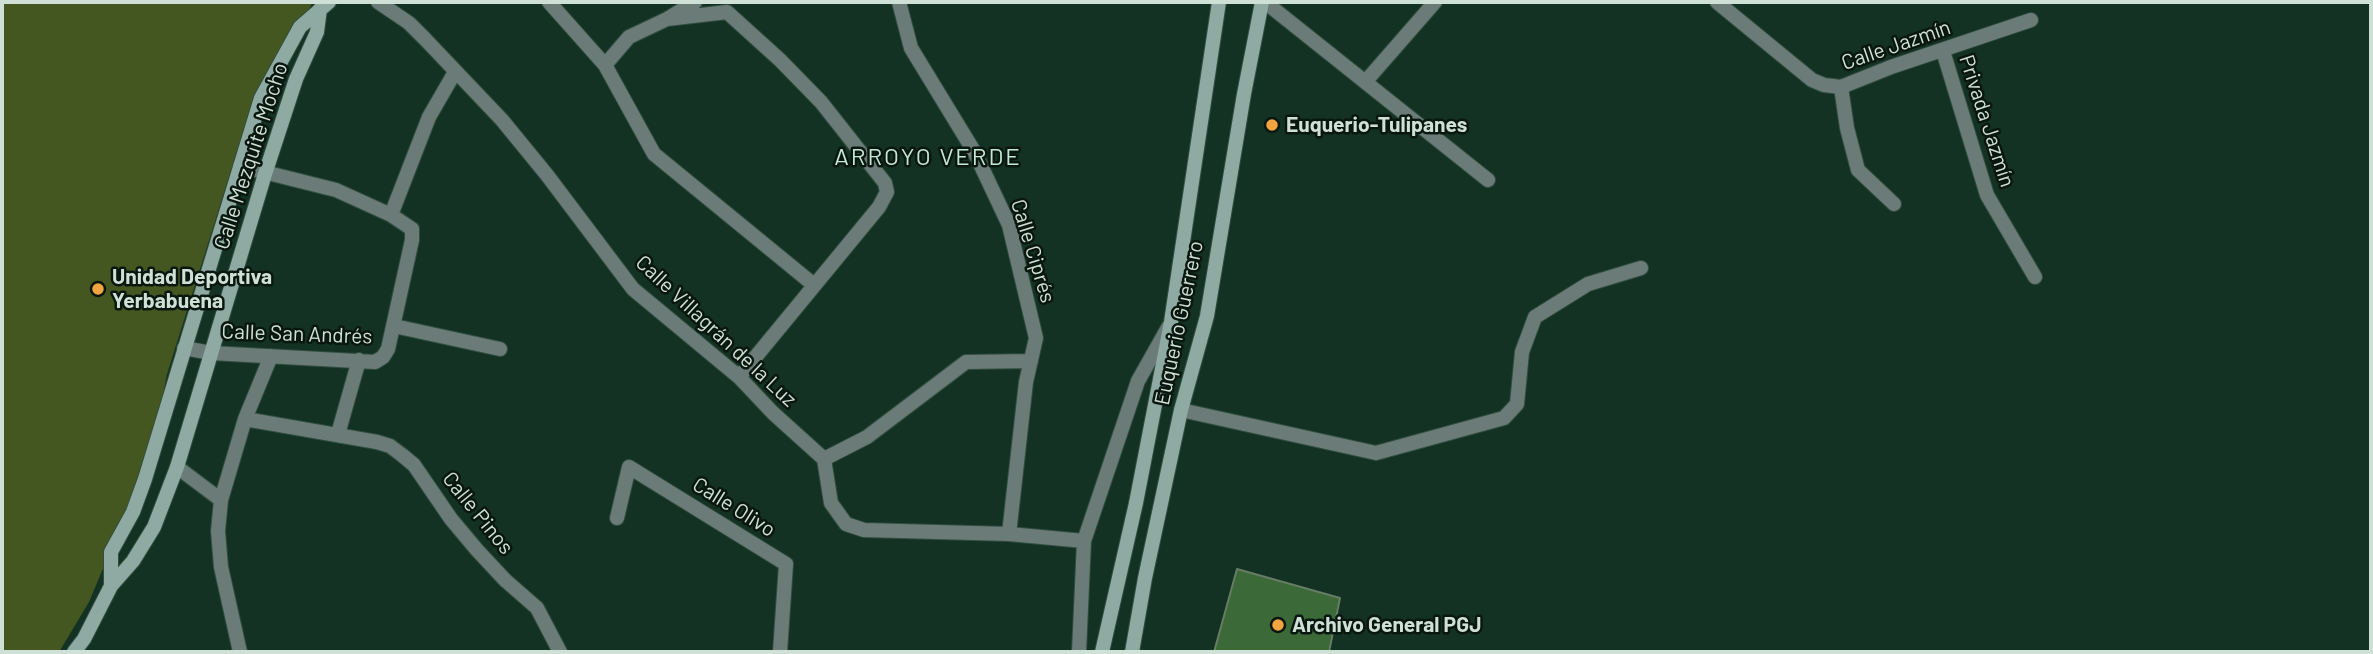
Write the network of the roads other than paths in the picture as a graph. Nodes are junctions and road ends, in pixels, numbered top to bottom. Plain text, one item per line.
1 (378, 2) edge
2 (549, 2) edge
3 (695, 2) edge
4 (899, 2) edge
5 (1219, 2) edge
6 (1263, 2) edge
7 (1434, 2) edge
8 (1717, 2) edge
9 (324, 5) edge
10 (728, 7) edge
11 (667, 19) junction
12 (2031, 20) dead end
13 (1943, 51) junction
14 (282, 58) junction
15 (605, 65) junction
16 (301, 68) junction
17 (454, 72) junction
18 (1366, 81) junction
19 (1841, 87) junction
20 (240, 166) junction
21 (265, 174) junction
22 (1488, 180) dead end
23 (1894, 204) dead end
24 (391, 215) junction
25 (1642, 268) dead end
26 (2035, 277) dead end
27 (814, 285) junction
28 (1171, 322) junction
29 (394, 326) junction
30 (184, 348) junction
31 (500, 349) dead end
32 (211, 353) junction
33 (271, 356) junction
34 (359, 360) junction
35 (1031, 361) junction
36 (739, 377) junction
37 (1181, 410) junction
38 (245, 419) junction
39 (338, 435) junction
40 (824, 459) junction
41 (177, 467) junction
42 (221, 500) junction
43 (617, 518) dead end
44 (1009, 534) junction
45 (1084, 541) junction
46 (111, 586) junction
47 (74, 652) edge
48 (240, 652) edge
49 (560, 652) edge
50 (780, 652) edge
51 (1079, 652) edge
52 (1102, 652) edge
53 (1132, 652) edge

1 - 17 street, Calle Villagrán de la Luz
2 - 15 street
3 - 11 street
4 - 35 street, Calle Ciprés
5 - 28 street, Euquerio Guerrero
6 - 18 street
6 - 37 street, Euquerio Guerrero
7 - 18 street
8 - 19 street, Calle Jazmín
9 - 14 street, Calle Mezquite Mocho
9 - 16 street, Calle Mezquite Mocho
10 - 11 street
10 - 27 street
11 - 15 street
12 - 13 street, Calle Jazmín
13 - 19 street, Calle Jazmín
13 - 26 street, Privada Jazmín
14 - 16 street
14 - 20 street, Calle Mezquite Mocho
15 - 27 street
16 - 21 street, Calle Mezquite Mocho
17 - 24 street
17 - 36 street, Calle Villagrán de la Luz
18 - 22 street
19 - 23 street
20 - 21 street
20 - 30 street, Calle Mezquite Mocho
21 - 24 street
21 - 32 street, Calle Mezquite Mocho
24 - 29 street
25 - 37 street
27 - 36 street
28 - 45 street
28 - 52 street, Euquerio Guerrero
29 - 31 street
29 - 34 street, Calle San Andrés
30 - 32 street, Calle San Andrés
30 - 46 street, Calle Mezquite Mocho
32 - 33 street, Calle San Andrés
32 - 41 street, Calle Mezquite Mocho
33 - 34 street, Calle San Andrés
33 - 38 street
34 - 39 street
35 - 40 street
35 - 44 street, Calle Ciprés
36 - 40 street, Calle Villagrán de la Luz
37 - 53 street, Euquerio Guerrero
38 - 39 street, Calle Pinos
38 - 42 street
39 - 49 street, Calle Pinos
40 - 44 street
41 - 42 street
41 - 46 street, Calle Mezquite Mocho
42 - 48 street
43 - 50 street, Calle Olivo
44 - 45 street
45 - 51 street
46 - 47 street, Calle Mezquite Mocho

